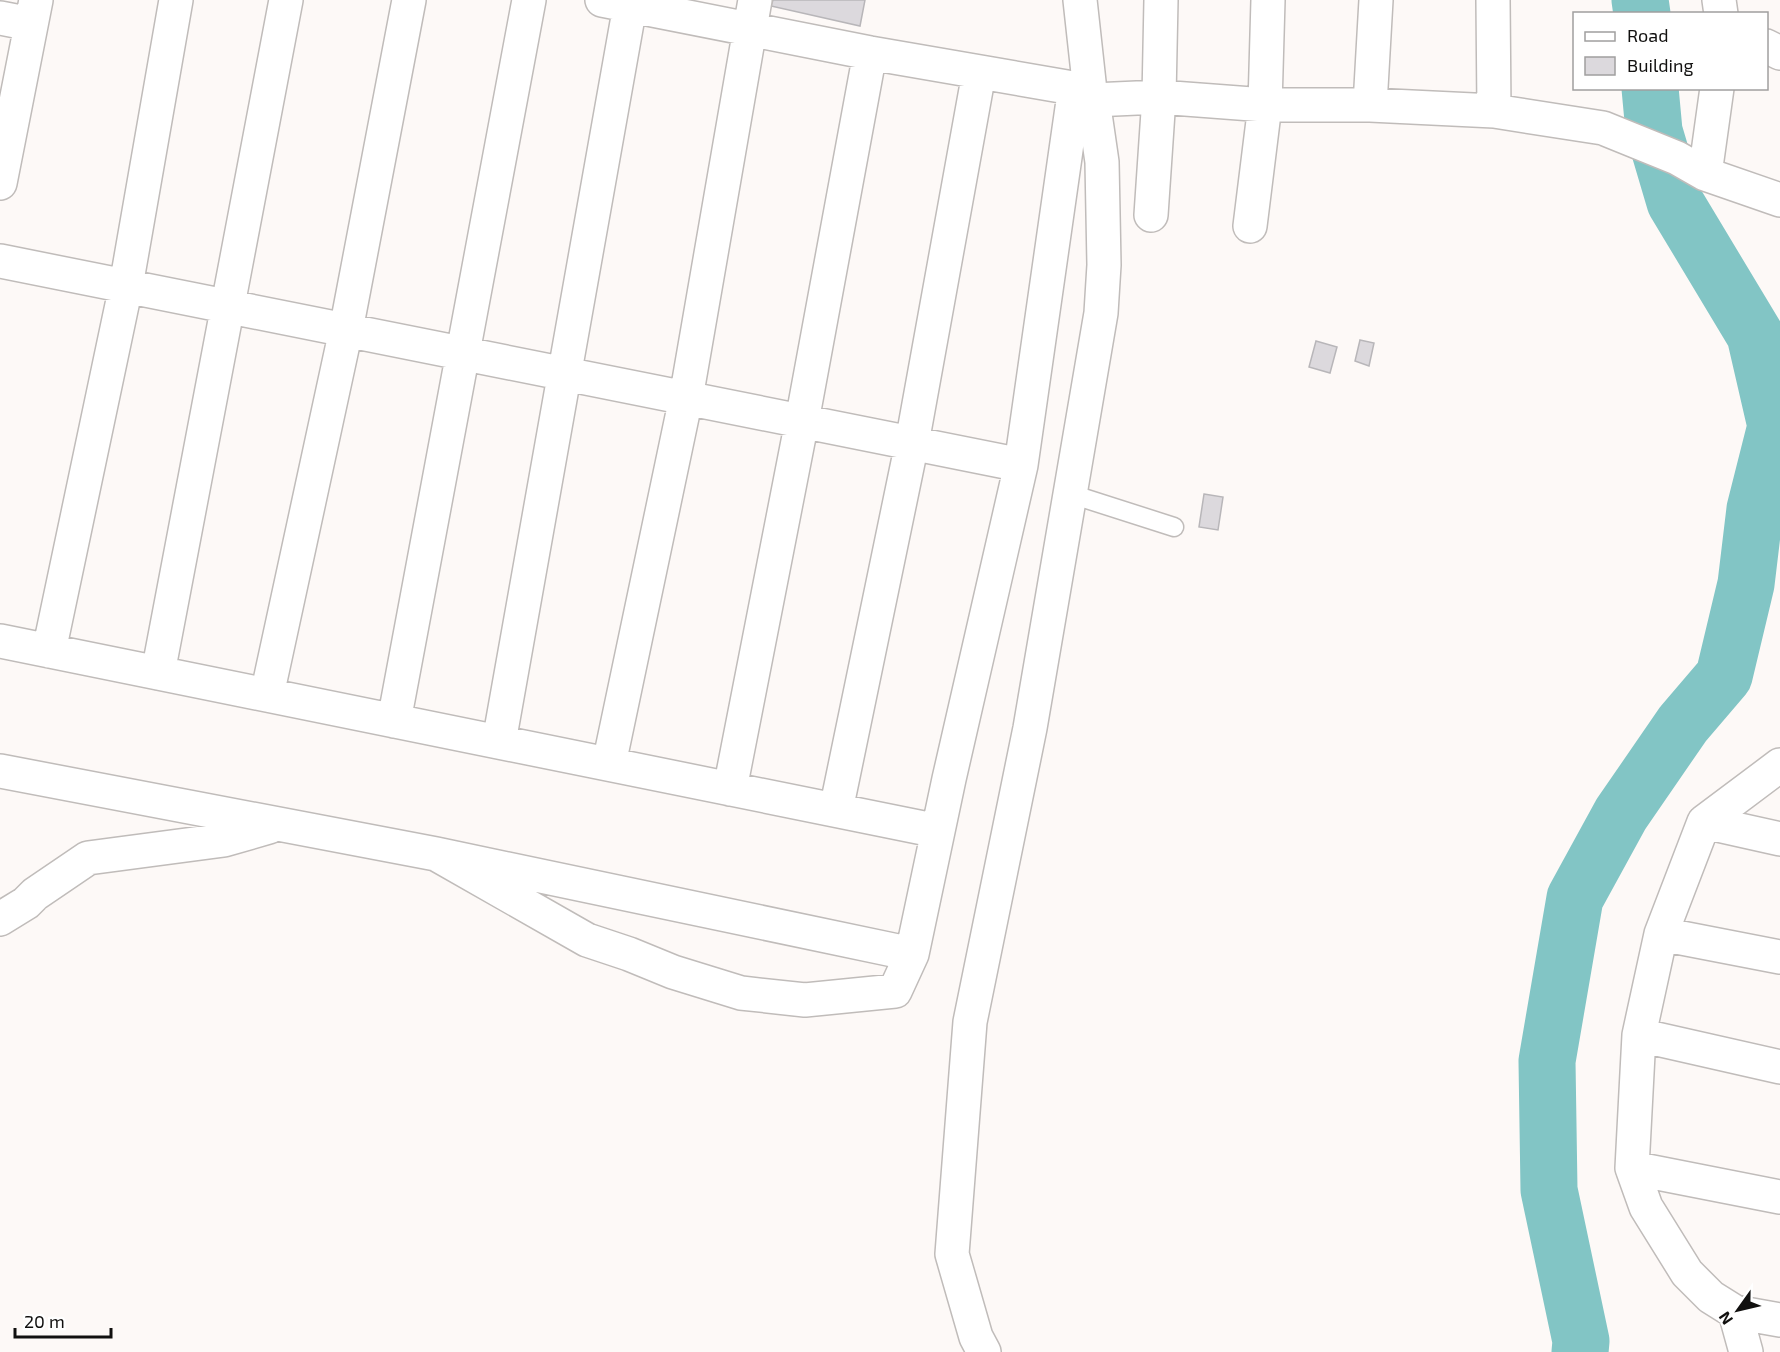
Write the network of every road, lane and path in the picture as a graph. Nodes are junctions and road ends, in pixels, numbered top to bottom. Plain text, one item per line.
1 (176, 0) edge
2 (286, 0) edge
3 (409, 0) edge
4 (529, 0) edge
5 (1080, 0) edge
6 (1161, 0) edge
7 (1268, 0) edge
8 (1376, 0) edge
9 (1494, 0) edge
10 (621, 1) edge
11 (22, 14) edge
12 (751, 15) edge
13 (870, 53) junction
14 (979, 73) junction
15 (1718, 90) edge
16 (1086, 93) junction
17 (1159, 97) junction
18 (1265, 105) junction
19 (1370, 105) junction
20 (1494, 111) junction
21 (5, 134) edge
22 (1705, 174) junction
23 (0, 183) edge
24 (1780, 200) edge
25 (1151, 215) dead end
26 (1250, 226) dead end
27 (0, 261) edge
28 (126, 286) junction
29 (228, 306) junction
30 (346, 330) junction
31 (462, 353) junction
32 (565, 374) junction
33 (686, 398) junction
34 (802, 421) junction
35 (912, 443) junction
36 (1021, 465) junction
37 (1071, 494) junction
38 (1174, 527) dead end
39 (0, 641) edge
40 (49, 651) junction
41 (158, 673) junction
42 (267, 695) junction
43 (394, 721) junction
44 (500, 742) junction
45 (609, 764) junction
46 (1780, 765) edge
47 (0, 771) edge
48 (730, 789) junction
49 (836, 810) junction
50 (1704, 822) junction
51 (276, 825) junction
52 (938, 831) junction
53 (1780, 839) edge
54 (436, 854) junction
55 (0, 888) edge
56 (35, 894) junction
57 (0, 920) edge
58 (1661, 934) junction
59 (912, 954) junction
60 (1780, 957) edge
61 (1639, 1035) junction
62 (1780, 1066) edge
63 (1632, 1168) junction
64 (1780, 1197) edge
65 (1735, 1312) junction
66 (1780, 1320) edge
67 (984, 1352) edge
68 (1746, 1352) edge

1 - 28 street
2 - 29 street
3 - 30 street
4 - 31 street
5 - 16 street
6 - 17 street
7 - 18 street
8 - 19 street
9 - 20 street
10 - 12 street
10 - 32 street
11 - 21 street
12 - 13 street
12 - 33 street
13 - 14 street
13 - 34 street
14 - 16 street
14 - 35 street
15 - 22 street
16 - 17 street
16 - 36 street
16 - 37 street
17 - 18 street
17 - 25 street
18 - 19 street
18 - 26 street
19 - 20 street
20 - 22 street
21 - 23 street
22 - 24 street
27 - 28 street
28 - 29 street
28 - 40 street
29 - 30 street
29 - 41 street
30 - 31 street
30 - 42 street
31 - 32 street
31 - 43 street
32 - 33 street
32 - 44 street
33 - 34 street
33 - 45 street
34 - 35 street
34 - 48 street
35 - 36 street
35 - 49 street
36 - 52 street
37 - 38 lane
37 - 67 street
39 - 40 street
40 - 41 street
41 - 42 street
42 - 43 street
43 - 44 street
44 - 45 street
45 - 48 street
46 - 50 street
47 - 51 street
48 - 49 street
49 - 52 street
50 - 53 street
50 - 58 street
51 - 54 street
51 - 56 street
52 - 59 street
54 - 59 street
54 - 59 street
55 - 56 street
56 - 57 street
58 - 60 street
58 - 61 street
61 - 62 street
61 - 63 street
63 - 64 street
63 - 65 street
65 - 66 street
65 - 68 street

